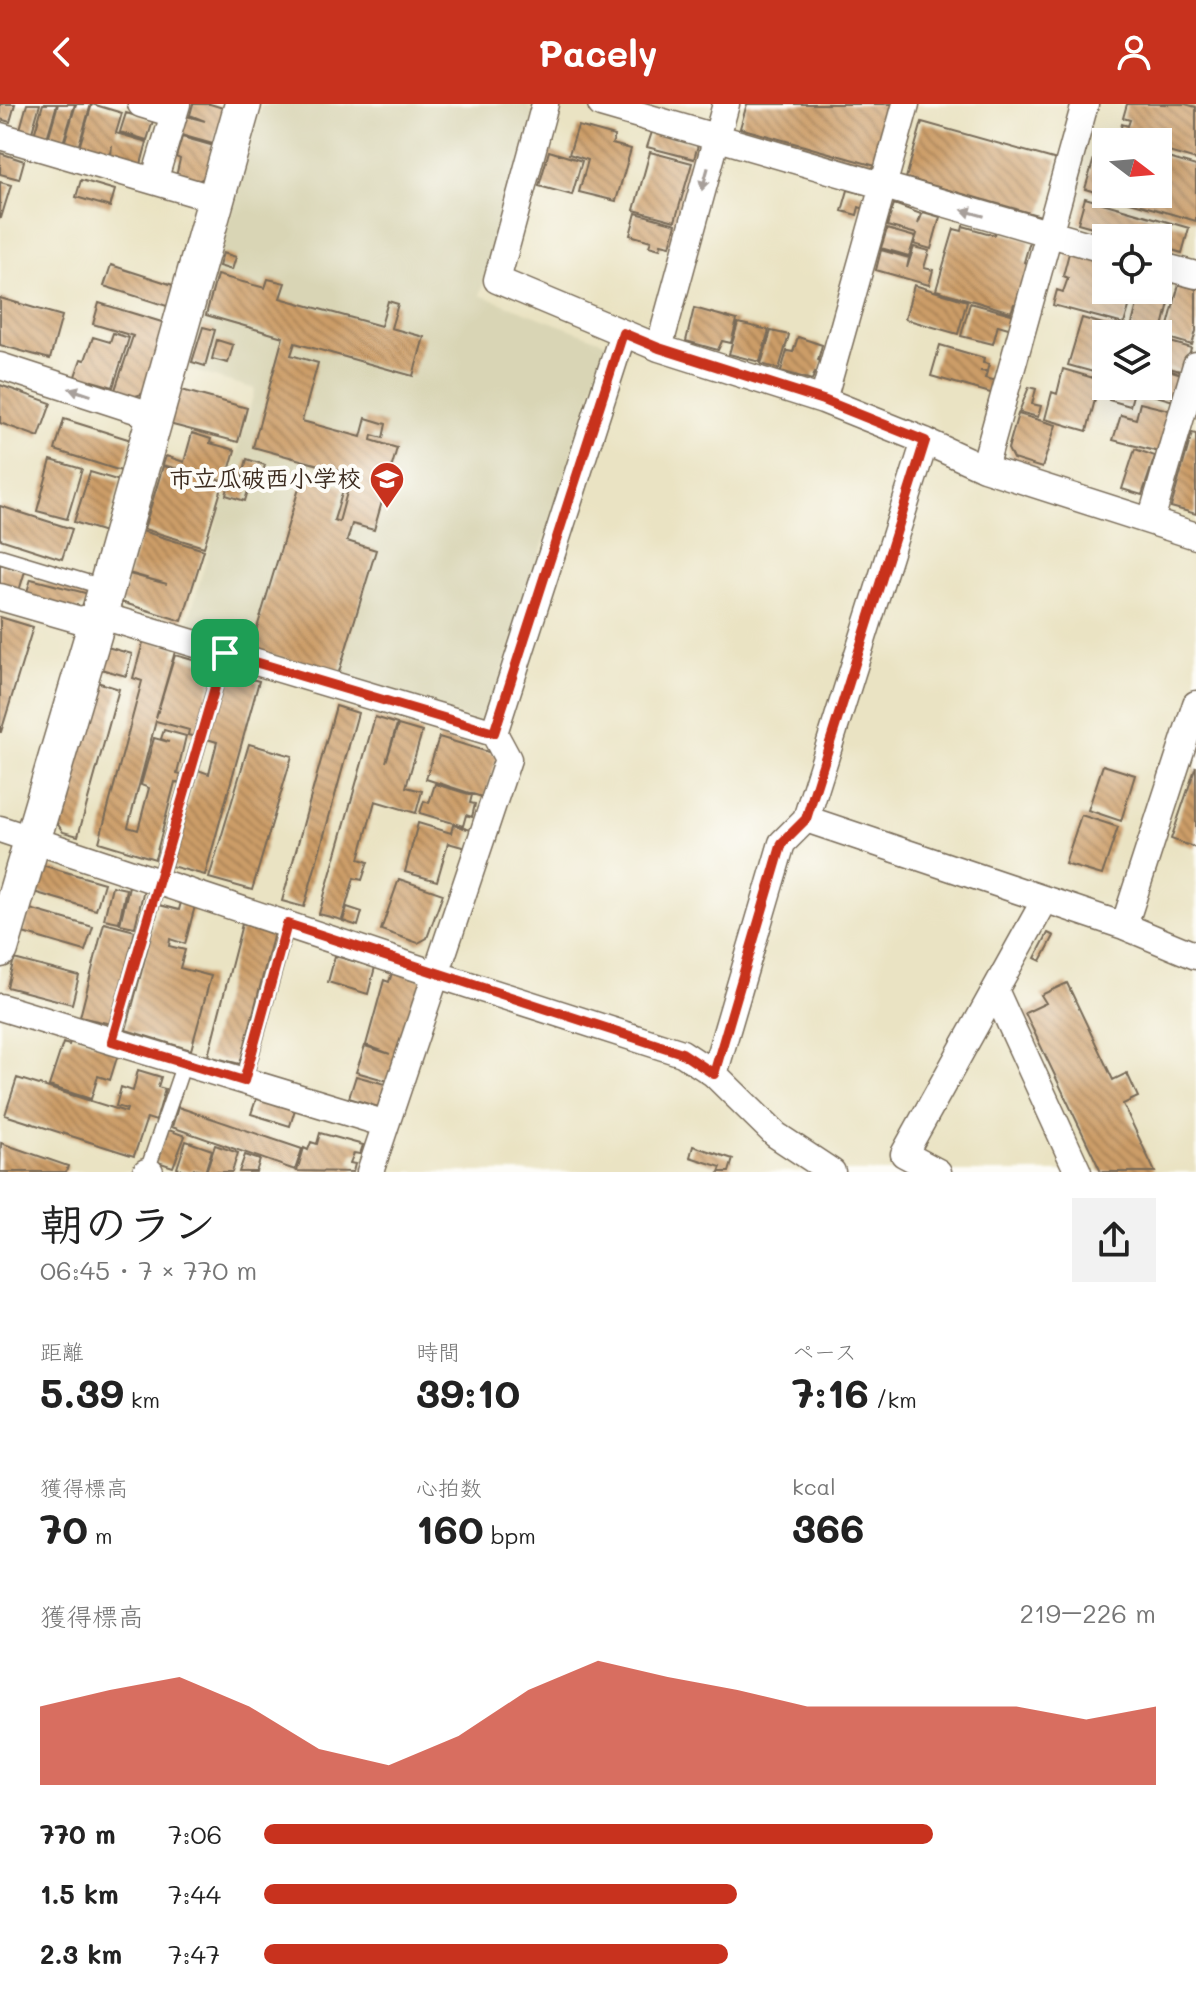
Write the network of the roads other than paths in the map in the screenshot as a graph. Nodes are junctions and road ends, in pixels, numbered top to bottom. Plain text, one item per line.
1 (141, 104) edge
2 (243, 104) edge
3 (545, 104) edge
4 (601, 104) edge
5 (726, 104) edge
6 (906, 104) edge
7 (1085, 104) edge
8 (175, 109) edge
9 (0, 136) edge
10 (716, 138) junction
11 (154, 181) junction
12 (883, 187) junction
13 (215, 199) junction
14 (1048, 234) junction
15 (1092, 246) edge
16 (1172, 269) edge
17 (1196, 275) edge
18 (623, 333) junction
19 (659, 348) junction
20 (1196, 365) edge
21 (0, 366) edge
22 (823, 400) junction
23 (154, 416) junction
24 (925, 441) junction
25 (984, 468) junction
26 (1151, 520) junction
27 (1196, 536) edge
28 (0, 556) edge
29 (0, 597) edge
30 (103, 602) junction
31 (225, 653) junction
32 (1196, 704) edge
33 (494, 733) junction
34 (806, 819) junction
35 (16, 834) edge
36 (158, 881) junction
37 (1045, 900) junction
38 (287, 924) junction
39 (1124, 926) junction
40 (0, 949) edge
41 (1196, 956) edge
42 (435, 974) junction
43 (995, 990) junction
44 (0, 1007) edge
45 (112, 1041) junction
46 (184, 1063) junction
47 (714, 1074) junction
48 (244, 1081) junction
49 (386, 1124) junction
50 (148, 1172) edge
51 (370, 1172) edge
52 (832, 1172) edge
53 (938, 1172) edge
54 (1078, 1172) edge

1 - 8 street
2 - 13 street
3 - 18 street
4 - 10 street
5 - 10 street
6 - 12 street
7 - 14 street
8 - 11 street
9 - 11 street
10 - 12 street
10 -> 19 street
11 - 13 street
14 -> 12 street
12 - 22 street
13 - 23 street
14 - 15 street
14 - 25 street
16 - 17 street
18 - 19 street
18 - 33 street
19 - 22 street
20 - 26 street
23 -> 21 street
22 - 24 street
23 - 30 street
24 - 25 street
24 - 34 street
25 - 26 street
26 - 27 street
28 - 30 lane
29 - 30 street
30 - 31 street
30 - 35 street
31 - 33 street
31 - 36 lane
32 - 39 street
33 - 42 street
34 - 37 street
34 - 47 street
35 - 36 street
35 - 40 street
36 - 38 street
36 - 45 lane
37 - 39 street
37 - 43 street
38 - 42 street
38 - 48 lane
39 - 41 street
42 - 47 street
42 - 49 street
43 - 53 street
43 - 54 street
44 - 45 street
45 - 46 street
46 - 48 street
46 - 50 lane
47 - 52 street
48 - 49 street
49 - 51 street

